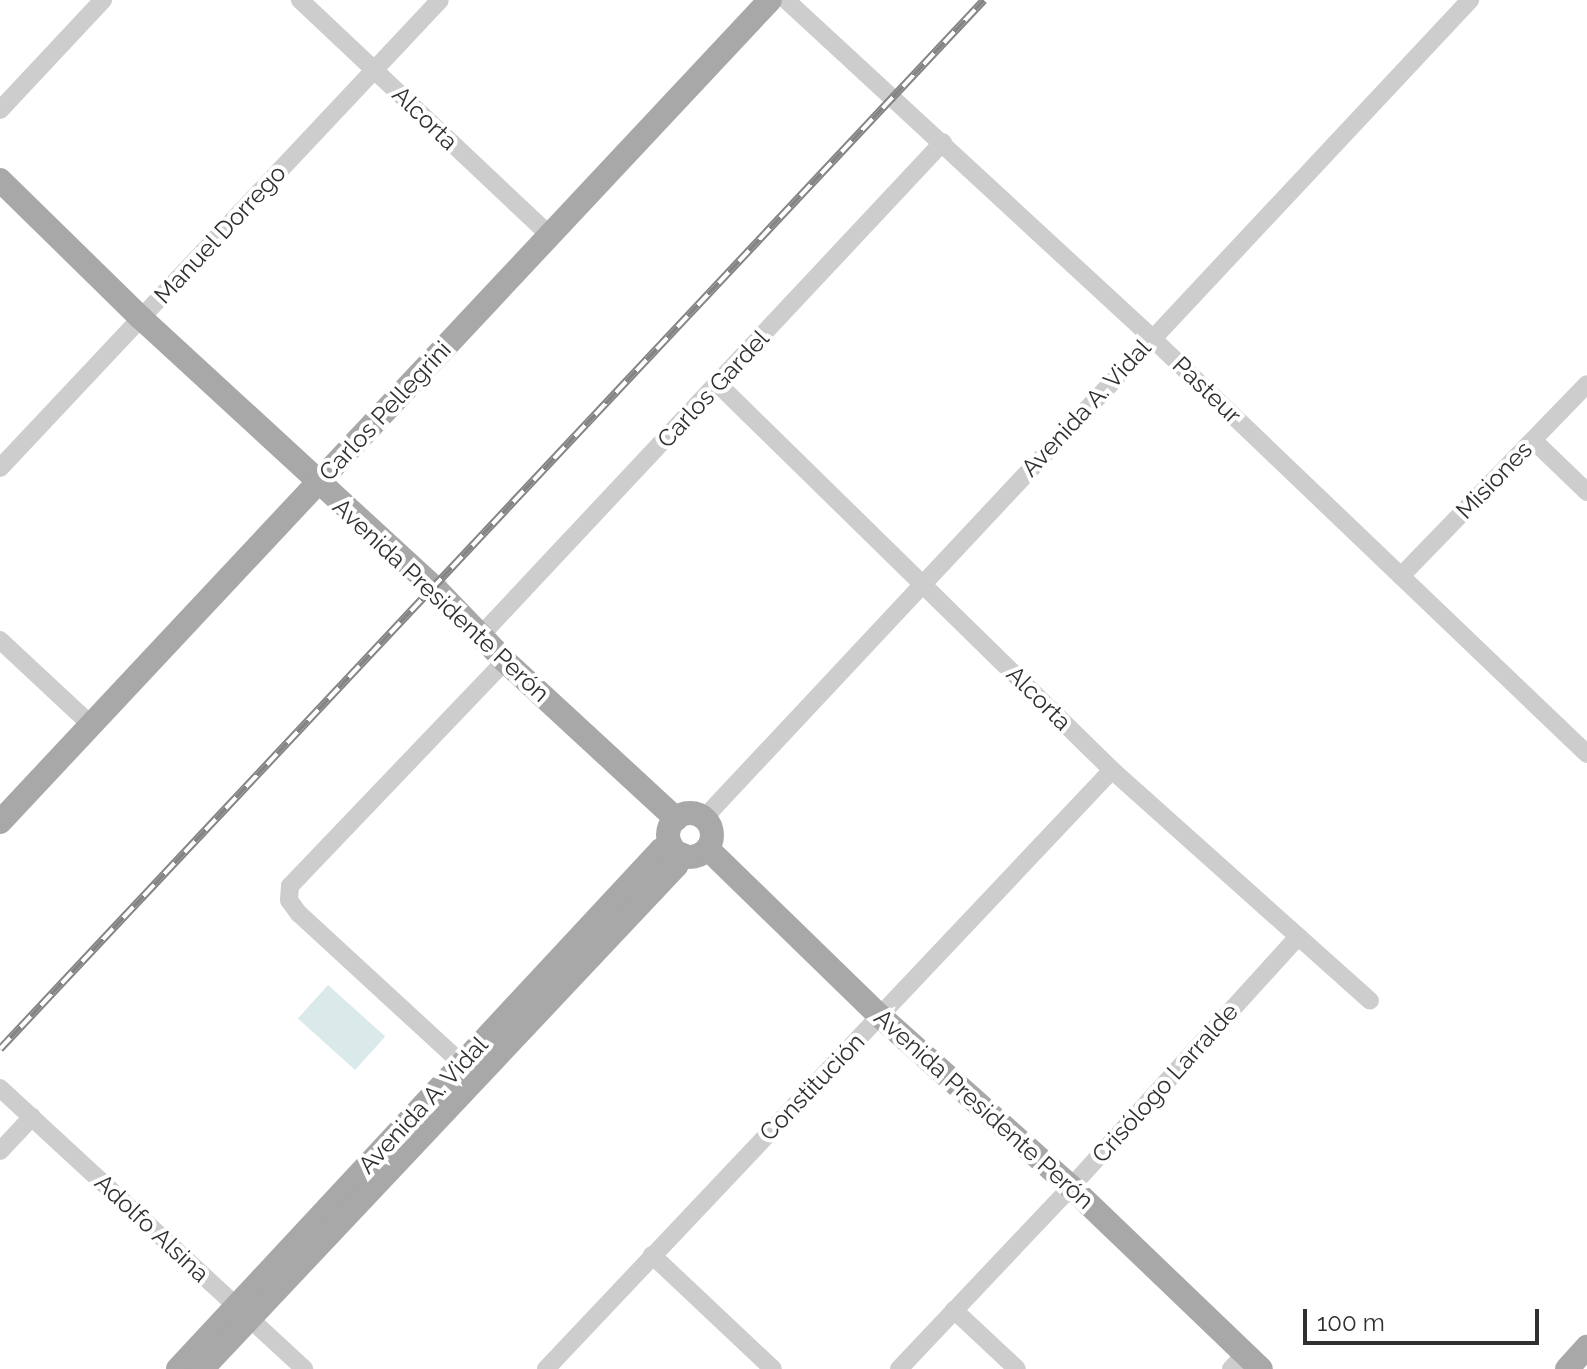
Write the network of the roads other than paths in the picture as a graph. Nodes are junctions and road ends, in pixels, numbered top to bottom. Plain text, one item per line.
1 (103, 0) edge
2 (300, 0) edge
3 (440, 0) edge
4 (770, 0) edge
5 (786, 0) edge
6 (1470, 0) edge
7 (375, 70) junction
8 (0, 110) edge
9 (943, 142) junction
10 (0, 180) edge
11 (550, 236) junction
12 (141, 318) junction
13 (1152, 338) junction
14 (718, 384) junction
15 (1587, 384) edge
16 (1533, 440) junction
17 (0, 468) edge
18 (318, 484) junction
19 (1587, 492) edge
20 (1401, 576) junction
21 (923, 584) junction
22 (482, 634) junction
23 (0, 640) edge
24 (505, 661) junction
25 (90, 724) junction
26 (1586, 750) edge
27 (1112, 770) junction
28 (704, 818) junction
29 (676, 819) junction
30 (0, 822) edge
31 (708, 849) junction
32 (676, 850) junction
33 (1298, 937) junction
34 (1370, 1001) dead end
35 (880, 1016) junction
36 (469, 1070) junction
37 (0, 1088) edge
38 (32, 1117) junction
39 (0, 1151) edge
40 (1071, 1187) junction
41 (652, 1255) junction
42 (954, 1310) junction
43 (244, 1312) junction
44 (1587, 1347) edge
45 (1246, 1364) edge
46 (178, 1369) edge
47 (202, 1369) edge
48 (304, 1369) edge
49 (546, 1369) edge
50 (773, 1369) edge
51 (899, 1369) edge
52 (1017, 1369) edge
53 (1567, 1369) edge

1 - 8 street
2 - 7 street, Alcorta
3 - 7 street, Manuel Dorrego
4 - 11 main road, Carlos Pellegrini
5 - 9 street, Pasteur
6 - 13 street, Avenida A. Vidal
7 - 11 street, Alcorta
7 - 12 street, Manuel Dorrego
9 - 13 street, Pasteur
9 - 14 street, Carlos Gardel
10 - 12 main road, Avenida Presidente Perón
11 - 18 main road, Carlos Pellegrini
12 - 17 street, Manuel Dorrego
12 - 18 main road, Avenida Presidente Perón
13 - 20 street, Pasteur
13 - 21 street, Avenida A. Vidal
14 - 21 street, Alcorta
14 - 22 street, Carlos Gardel
15 - 16 street, Misiones
16 - 19 street
16 - 20 street, Misiones
18 - 22 main road, Avenida Presidente Perón
18 - 25 main road, Carlos Pellegrini
20 - 26 street, Pasteur
21 - 27 street, Alcorta
21 - 28 street, Avenida A. Vidal
22 - 24 main road, Avenida Presidente Perón
23 - 25 street
24 - 29 main road, Avenida Presidente Perón
24 - 36 street
25 - 30 main road, Carlos Pellegrini
27 - 33 street, Alcorta
27 - 35 street, Constitución
28 - 29 main road
28 - 31 main road
29 - 32 main road
31 - 32 main road
31 - 35 main road, Avenida Presidente Perón
32 - 36 main road, Avenida A. Vidal
33 - 34 street, Alcorta
33 - 40 street, Crisólogo Larralde
35 - 40 main road, Avenida Presidente Perón
35 - 41 street, Constitución
36 - 43 main road, Avenida A. Vidal
37 - 38 street, Adolfo Alsina
38 - 39 street
38 - 43 street, Adolfo Alsina
40 - 42 street, Crisólogo Larralde
40 - 45 main road, Avenida Presidente Perón
41 - 49 street, Constitución
41 - 50 street
42 - 51 street, Crisólogo Larralde
42 - 52 street
43 - 46 main road, Avenida A. Vidal
43 - 47 main road, Avenida A. Vidal
43 - 48 street, Adolfo Alsina
44 - 53 main road

